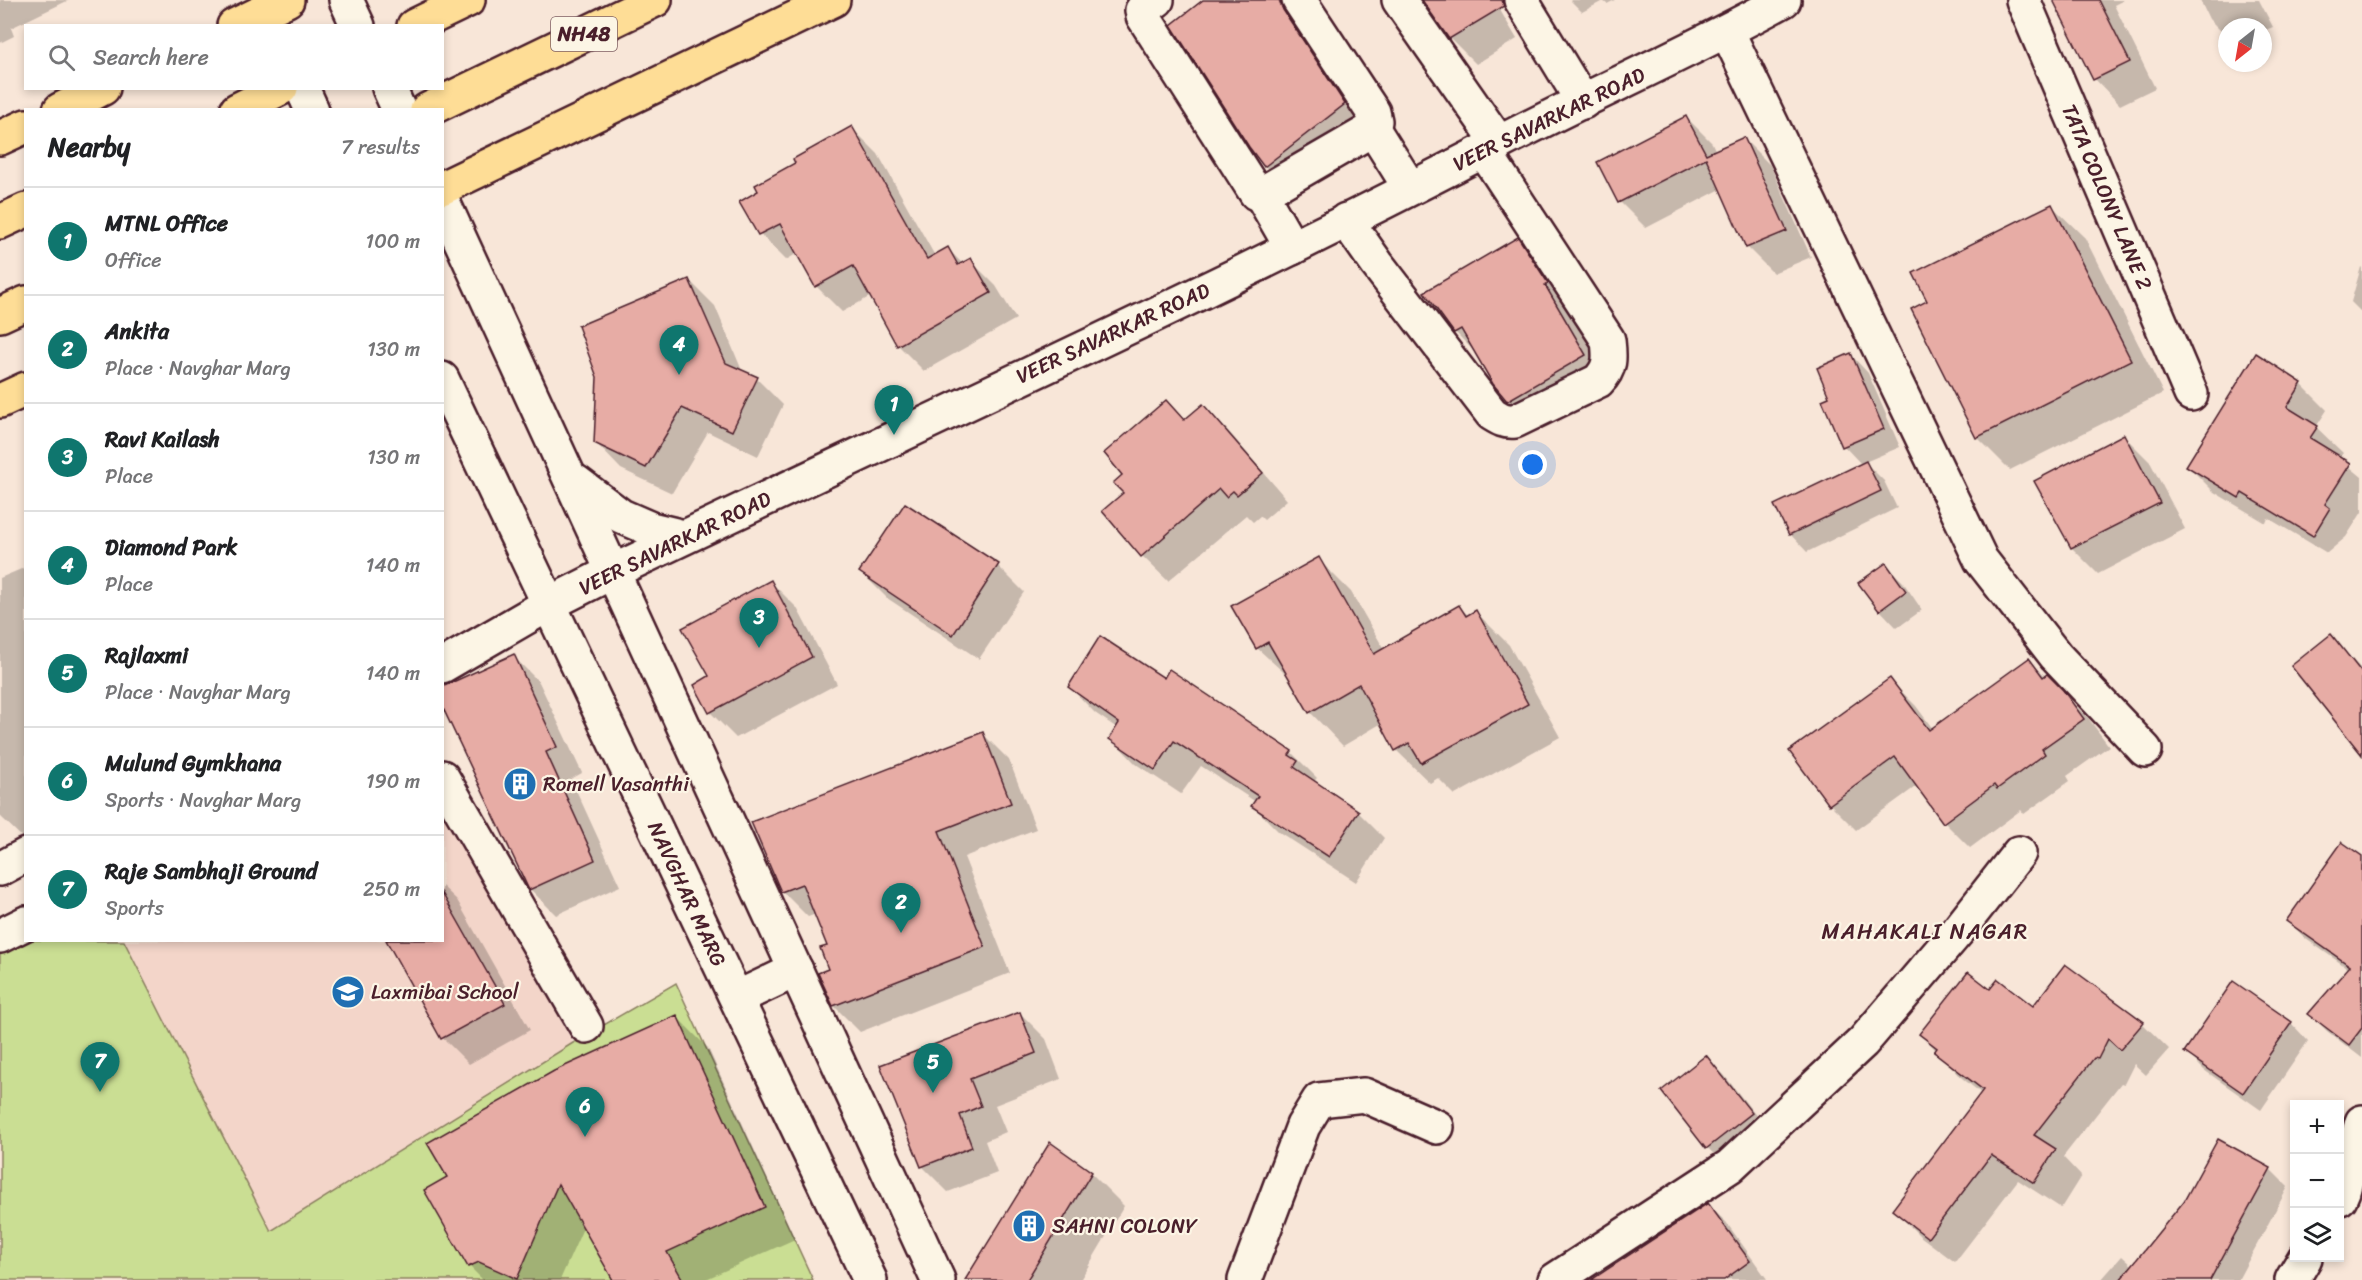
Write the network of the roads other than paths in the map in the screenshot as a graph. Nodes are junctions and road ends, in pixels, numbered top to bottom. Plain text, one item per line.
1 (346, 0) edge
2 (468, 0) edge
3 (656, 0) edge
4 (833, 0) edge
5 (1157, 0) edge
6 (1299, 0) edge
7 (1399, 0) edge
8 (1521, 0) edge
9 (1784, 0) edge
10 (2023, 0) edge
11 (272, 9) edge
12 (238, 24) edge
13 (357, 24) edge
14 (418, 24) edge
15 (1727, 32) junction
16 (100, 90) edge
17 (277, 90) edge
18 (303, 90) edge
19 (390, 90) edge
20 (1583, 102) junction
21 (64, 108) edge
22 (241, 108) edge
23 (311, 108) edge
24 (398, 108) edge
25 (432, 108) edge
26 (24, 127) edge
27 (1373, 129) junction
28 (0, 138) edge
29 (1491, 147) junction
30 (444, 187) edge
31 (1410, 188) junction
32 (1261, 194) junction
33 (444, 204) edge
34 (24, 211) edge
35 (1346, 220) junction
36 (0, 222) edge
37 (1292, 248) junction
38 (24, 304) edge
39 (0, 315) edge
40 (444, 383) edge
41 (24, 389) edge
42 (2191, 394) dead end
43 (0, 401) edge
44 (572, 479) junction
45 (684, 537) junction
46 (614, 571) junction
47 (549, 604) junction
48 (444, 665) edge
49 (2145, 750) dead end
50 (444, 780) edge
51 (2019, 853) dead end
52 (24, 856) edge
53 (0, 869) edge
54 (24, 924) edge
55 (0, 936) edge
56 (796, 970) junction
57 (737, 998) junction
58 (586, 1026) dead end
59 (2362, 1122) edge
60 (1437, 1127) dead end
61 (2348, 1198) edge
62 (2302, 1262) edge
63 (870, 1280) edge
64 (938, 1280) edge
65 (1245, 1280) edge
66 (1555, 1280) edge
67 (2292, 1280) edge

1 - 13 street
2 - 14 highway
3 - 25 highway, NH48
4 - 30 highway
5 - 32 street
6 - 27 street
7 - 29 street
8 - 20 street
9 - 15 street, VEER SAVARKAR ROAD
10 - 42 street, TATA COLONY LANE 2
11 - 12 highway
15 - 20 street, VEER SAVARKAR ROAD
15 - 49 street
16 - 21 highway
17 - 22 highway
18 - 23 street
19 - 24 street
20 - 29 street, VEER SAVARKAR ROAD
26 - 28 highway
27 - 31 street
27 - 32 street
29 - 31 street, VEER SAVARKAR ROAD
29 - 35 street
31 - 35 street, VEER SAVARKAR ROAD
32 - 37 street
33 - 44 street
34 - 36 highway
35 - 37 street, VEER SAVARKAR ROAD
37 - 45 street, VEER SAVARKAR ROAD
38 - 39 highway
40 - 47 street, NAVGHAR MARG
41 - 43 highway
44 - 45 street
44 - 46 street
45 - 46 street, VEER SAVARKAR ROAD
46 - 47 street, VEER SAVARKAR ROAD
46 - 56 street
47 - 48 street, VEER SAVARKAR ROAD
47 - 57 street, NAVGHAR MARG
50 - 58 street
51 - 66 street
52 - 53 street
54 - 55 street
56 - 57 street
56 - 64 street
57 - 63 street, NAVGHAR MARG
59 - 61 street
60 - 65 street
62 - 67 street

